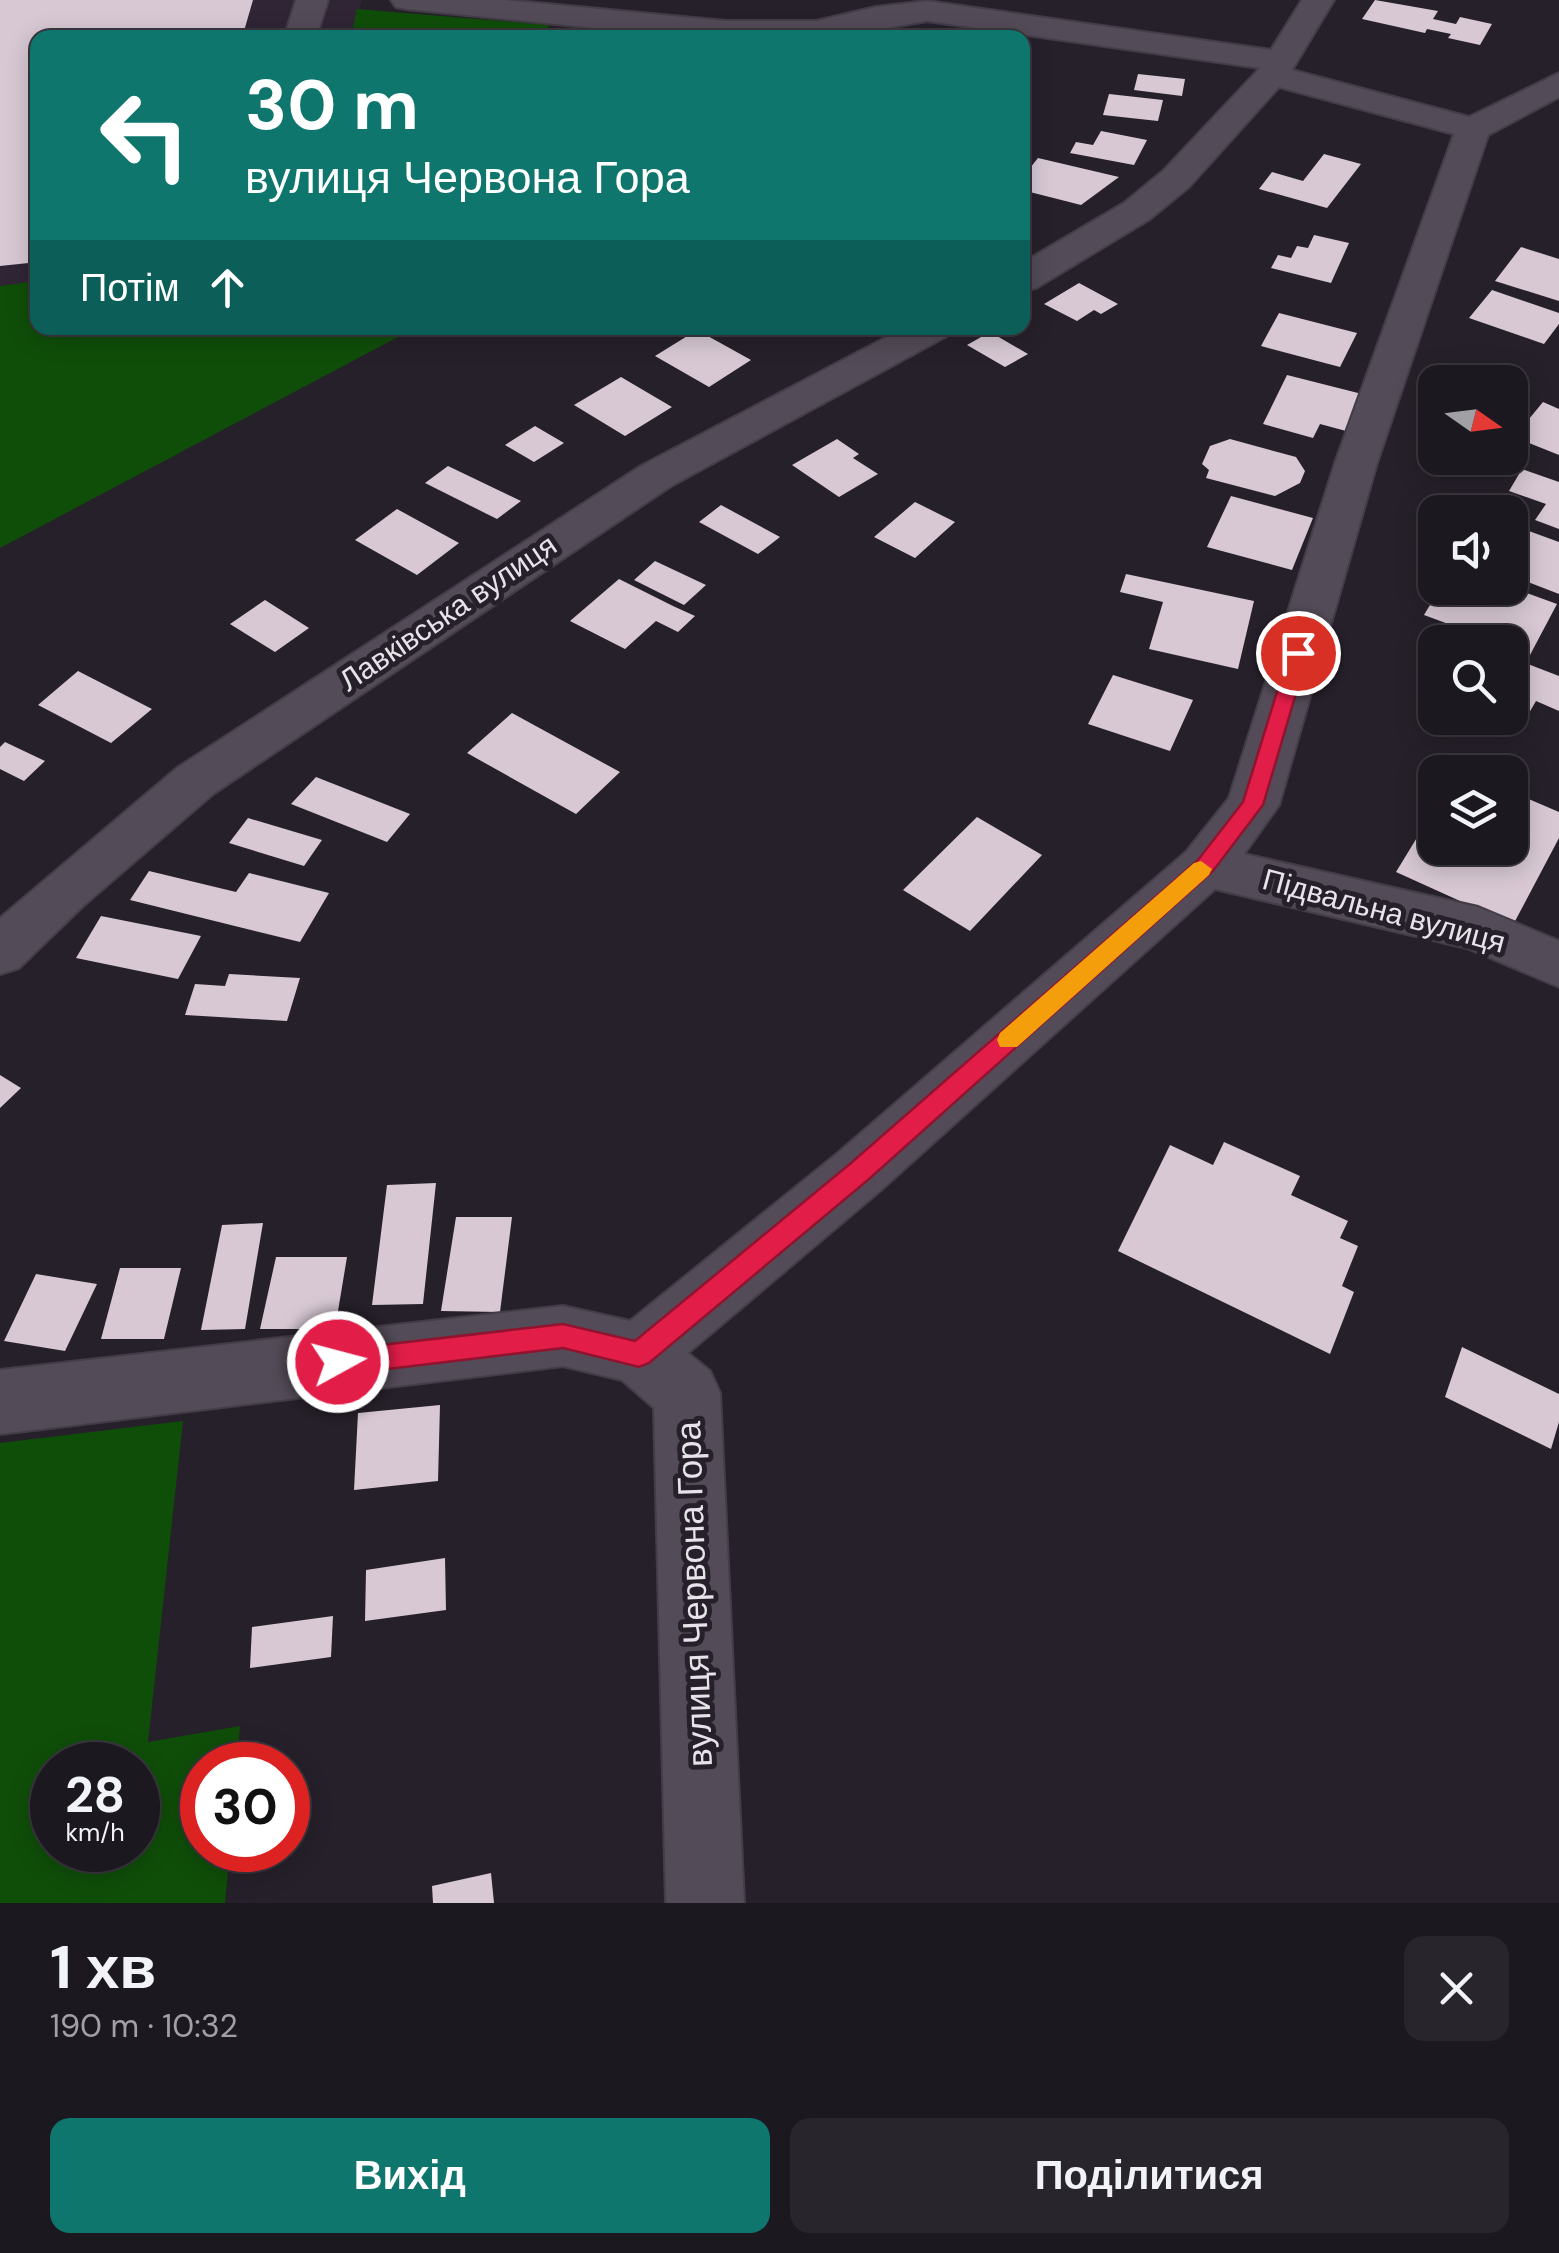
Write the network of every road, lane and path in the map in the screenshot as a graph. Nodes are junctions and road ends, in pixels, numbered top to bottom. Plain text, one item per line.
1 (312, 0) edge
2 (407, 0) edge
3 (1318, 0) edge
4 (303, 30) edge
5 (726, 30) edge
6 (820, 30) edge
7 (1277, 68) junction
8 (1559, 83) edge
9 (1473, 129) junction
10 (1030, 275) edge
11 (920, 335) edge
12 (1206, 866) junction
13 (0, 952) edge
14 (1559, 965) edge
15 (639, 1354) junction
16 (0, 1402) edge
17 (705, 1903) edge

1 - 4 street
2 - 5 street
3 - 7 street
6 - 7 street
7 - 9 street
7 - 10 street
8 - 9 street
9 - 12 street
11 - 13 street, Лавківська вулиця
12 - 14 street, Підвальна вулиця
12 - 15 street
15 - 16 street
15 - 17 street, вулиця Червона Гора

